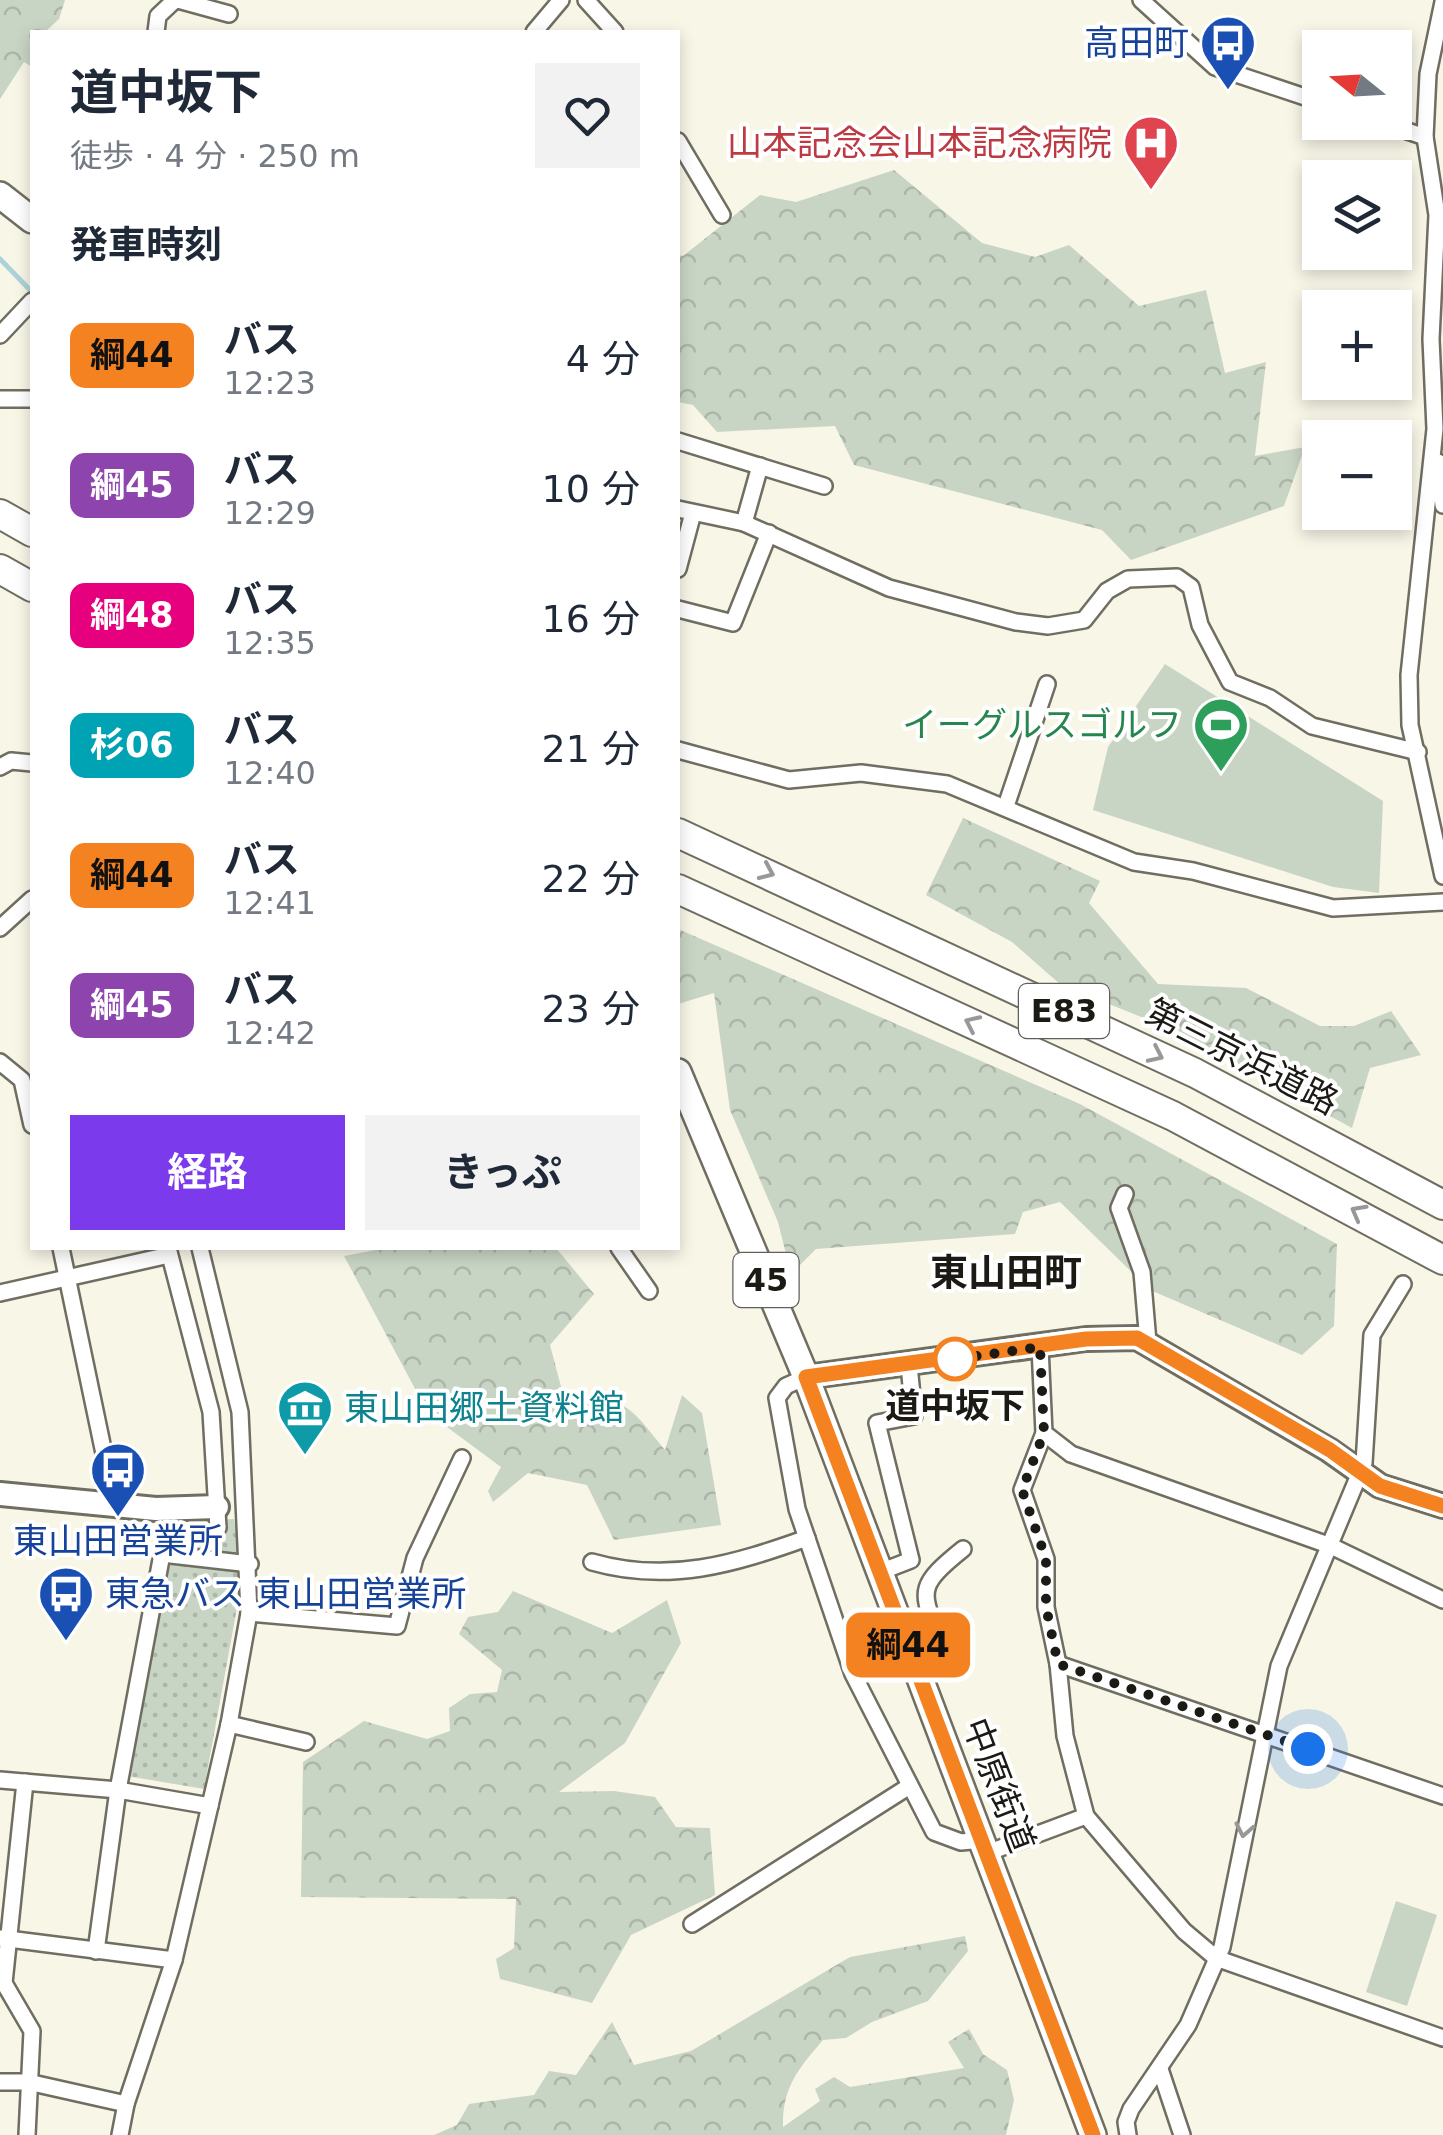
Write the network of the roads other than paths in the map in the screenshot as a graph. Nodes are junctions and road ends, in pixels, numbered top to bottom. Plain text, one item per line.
1 (176, 0) edge
2 (561, 0) edge
3 (586, 0) edge
4 (1141, 0) edge
5 (1443, 2) edge
6 (229, 14) dead end
7 (156, 30) edge
8 (536, 30) edge
9 (613, 30) edge
10 (1439, 36) edge
11 (1302, 96) edge
12 (1412, 133) edge
13 (1425, 137) junction
14 (680, 144) edge
15 (0, 195) edge
16 (722, 215) dead end
17 (30, 218) edge
18 (30, 303) edge
19 (0, 336) edge
20 (0, 400) edge
21 (30, 400) edge
22 (1434, 428) junction
23 (680, 442) edge
24 (760, 466) junction
25 (824, 486) dead end
26 (1443, 505) edge
27 (685, 511) edge
28 (0, 514) edge
29 (744, 524) junction
30 (30, 531) edge
31 (769, 533) junction
32 (680, 552) edge
33 (0, 569) edge
34 (30, 585) edge
35 (680, 610) edge
36 (1047, 684) dead end
37 (680, 751) edge
38 (1418, 752) junction
39 (30, 762) edge
40 (0, 767) edge
41 (1006, 806) junction
42 (680, 834) edge
43 (1443, 876) edge
44 (680, 890) edge
45 (30, 901) edge
46 (1443, 902) edge
47 (0, 928) edge
48 (0, 1062) edge
49 (680, 1077) edge
50 (30, 1116) edge
51 (1124, 1194) dead end
52 (1443, 1205) edge
53 (61, 1250) edge
54 (200, 1250) edge
55 (620, 1250) edge
56 (168, 1251) edge
57 (1443, 1260) edge
58 (68, 1278) junction
59 (1403, 1284) dead end
60 (649, 1291) dead end
61 (0, 1293) edge
62 (1148, 1342) junction
63 (1040, 1347) junction
64 (909, 1365) junction
65 (806, 1377) junction
66 (1044, 1433) junction
67 (462, 1458) dead end
68 (1360, 1473) junction
69 (0, 1494) edge
70 (115, 1506) junction
71 (1443, 1506) edge
72 (218, 1518) joint
73 (166, 1532) dead end
74 (806, 1538) junction
75 (1331, 1546) junction
76 (962, 1549) dead end
77 (162, 1554) junction
78 (592, 1562) dead end
79 (250, 1564) junction
80 (880, 1572) junction
81 (1443, 1600) edge
82 (249, 1612) junction
83 (914, 1660) junction
84 (1058, 1664) junction
85 (230, 1724) junction
86 (1262, 1734) junction
87 (306, 1742) dead end
88 (0, 1780) edge
89 (25, 1782) junction
90 (908, 1787) junction
91 (118, 1790) junction
92 (1443, 1796) edge
93 (210, 1806) junction
94 (1086, 1816) junction
95 (985, 1846) junction
96 (692, 1924) dead end
97 (3, 1938) edge
98 (96, 1952) junction
99 (1216, 1958) junction
100 (174, 1960) junction
101 (1443, 2038) edge
102 (1160, 2068) junction
103 (0, 2082) edge
104 (28, 2082) junction
105 (126, 2104) junction
106 (27, 2135) edge
107 (120, 2135) edge
108 (1093, 2135) edge
109 (1128, 2135) edge
110 (1182, 2135) edge

1 - 6 street
1 - 7 street
2 - 8 street
3 - 9 street
4 - 11 street
5 - 10 street
10 - 13 street
12 - 13 street
13 - 22 street
14 - 16 street
15 - 17 main road
18 - 19 street
20 - 21 street
22 - 26 street
22 - 38 street
23 - 24 street
24 - 25 street
24 - 29 street
27 - 29 street
27 - 32 street
28 - 30 highway
29 - 31 street
31 - 35 street
31 - 38 street
33 - 34 highway
36 - 41 street
37 - 41 street
38 - 43 street
39 - 40 street
41 - 46 street
42 -> 52 highway, 第三京浜道路 / E83
57 -> 44 highway, E83
45 - 47 street
48 - 50 street
49 - 65 main road, 中原街道 / 45
51 - 62 street
53 - 58 street
54 - 79 street
55 - 60 street
56 - 58 street
56 - 72 street
58 - 61 street
58 - 70 street
59 - 68 street
62 - 63 street
62 - 68 street
63 - 64 street
63 - 66 street
64 - 65 street
64 - 80 street
65 - 74 street
65 - 80 main road, 中原街道 / 45
66 - 75 street
66 - 84 street
67 - 82 street
68 - 71 street
68 - 75 street
69 - 70 street
70 - 72 street
73 - 77 street
74 - 78 street
74 - 90 street
75 - 81 street
75 - 86 street
76 - 83 street
77 - 79 street
77 - 91 street
79 - 82 street
80 - 83 main road, 中原街道 / 45
82 - 85 street
83 - 95 main road, 中原街道 / 45
84 - 86 street
84 - 94 street
85 - 87 street
85 - 93 street
86 - 92 street
86 -> 99 street
88 - 89 street
89 - 91 street
89 - 97 street
90 - 95 street
90 - 96 street
91 - 93 street
91 - 98 street
93 - 100 street
94 - 95 street
94 - 99 street
95 - 108 main road, 中原街道 / 45
97 - 98 street
97 - 104 street
98 - 100 street
99 - 101 street
99 - 102 street
100 - 105 street
102 - 109 street
102 - 110 street
103 - 104 street
104 - 105 street
104 - 106 street
105 - 107 street

